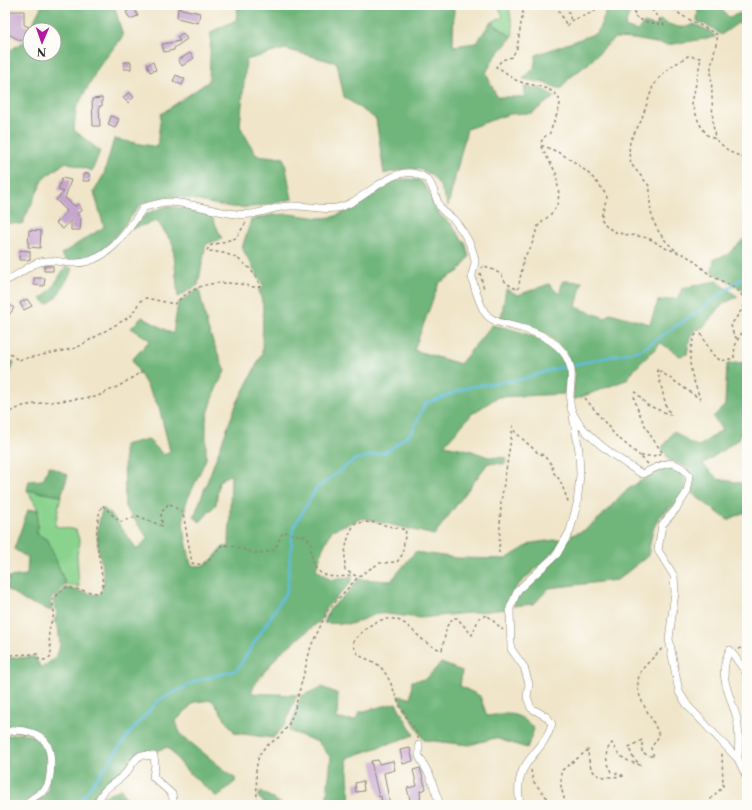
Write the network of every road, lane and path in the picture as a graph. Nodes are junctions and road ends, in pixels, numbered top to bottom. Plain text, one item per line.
1 (524, 5) edge
2 (556, 5) edge
3 (568, 5) edge
4 (603, 5) edge
5 (636, 5) edge
6 (648, 5) edge
7 (669, 5) edge
8 (570, 21) junction
9 (747, 128) edge
10 (747, 136) edge
11 (715, 139) junction
12 (540, 145) junction
13 (747, 159) edge
14 (252, 215) junction
15 (676, 251) junction
16 (5, 281) edge
17 (478, 297) junction
18 (747, 327) edge
19 (737, 339) junction
20 (5, 350) edge
21 (143, 372) dead end
22 (586, 398) dead end
23 (5, 414) edge
24 (573, 416) junction
25 (640, 456) junction
26 (654, 469) junction
27 (574, 515) junction
28 (500, 553) dead end
29 (351, 575) junction
30 (358, 577) junction
31 (511, 636) junction
32 (669, 639) junction
33 (747, 643) edge
34 (744, 648) dead end
35 (5, 655) edge
36 (747, 674) edge
37 (5, 733) edge
38 (722, 741) junction
39 (419, 745) joint
40 (531, 756) junction
41 (738, 759) junction
42 (747, 778) edge
43 (27, 805) edge
44 (96, 805) edge
45 (174, 805) edge
46 (264, 805) edge
47 (440, 805) edge
48 (520, 805) edge
49 (553, 805) edge
50 (566, 805) edge
51 (708, 805) edge

1 - 12 path
2 - 8 path
3 - 8 path
4 - 8 path
5 - 6 path
7 - 11 path
9 - 10 path
11 - 13 path
11 - 15 path
12 - 15 path
12 - 17 path
14 - 16 street
14 - 17 street
14 - 20 path
15 - 19 path
17 - 24 street
18 - 19 path
19 - 25 path
21 - 23 path
22 - 25 path
24 - 26 street
24 - 27 street
25 - 26 path
26 - 32 street
27 - 28 path
27 - 31 street
29 - 30 path
29 - 30 path
29 - 35 path
30 - 46 path
31 - 39 path
31 - 40 street
32 - 38 street
32 - 50 path
33 - 34 path
36 - 41 street
37 - 43 street
38 - 41 street
38 - 51 path
39 - 47 street
40 - 48 street
40 - 49 path
41 - 42 street
44 - 45 street

